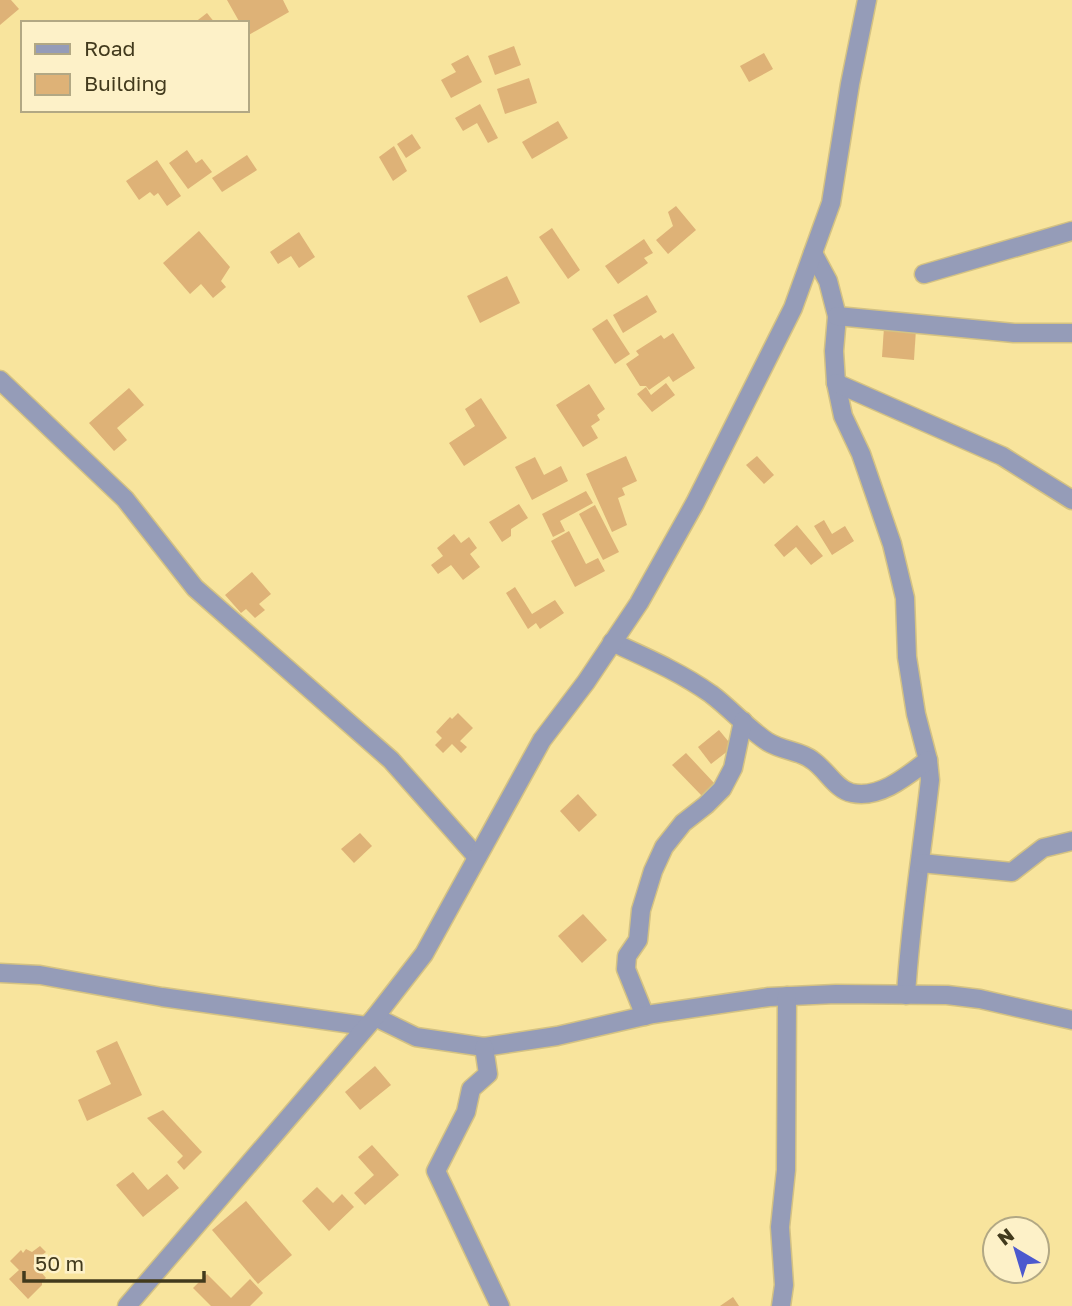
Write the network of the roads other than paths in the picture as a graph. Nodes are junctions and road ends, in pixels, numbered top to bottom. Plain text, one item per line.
1 (867, 0) edge
2 (1072, 231) edge
3 (813, 253) junction
4 (924, 274) dead end
5 (837, 316) junction
6 (1072, 332) edge
7 (0, 380) edge
8 (836, 383) junction
9 (1072, 500) edge
10 (612, 642) junction
11 (743, 721) junction
12 (928, 760) junction
13 (1072, 841) edge
14 (477, 857) junction
15 (921, 863) junction
16 (0, 973) edge
17 (906, 995) junction
18 (787, 996) junction
19 (645, 1016) junction
20 (1072, 1020) edge
21 (371, 1022) junction
22 (484, 1047) junction
23 (127, 1306) edge
24 (500, 1306) edge
25 (782, 1306) edge

1 - 3 street
2 - 4 street
3 - 5 street
3 - 10 street
5 - 6 street
5 - 8 street
7 - 14 street
8 - 9 street
8 - 12 street
10 - 11 street
10 - 14 street
11 - 12 street
11 - 19 street
12 - 15 street
13 - 15 street
14 - 21 street
15 - 17 street
16 - 21 street
17 - 18 street
17 - 20 street
18 - 19 street
18 - 25 street
19 - 22 street
21 - 22 street
21 - 23 street
22 - 24 street

